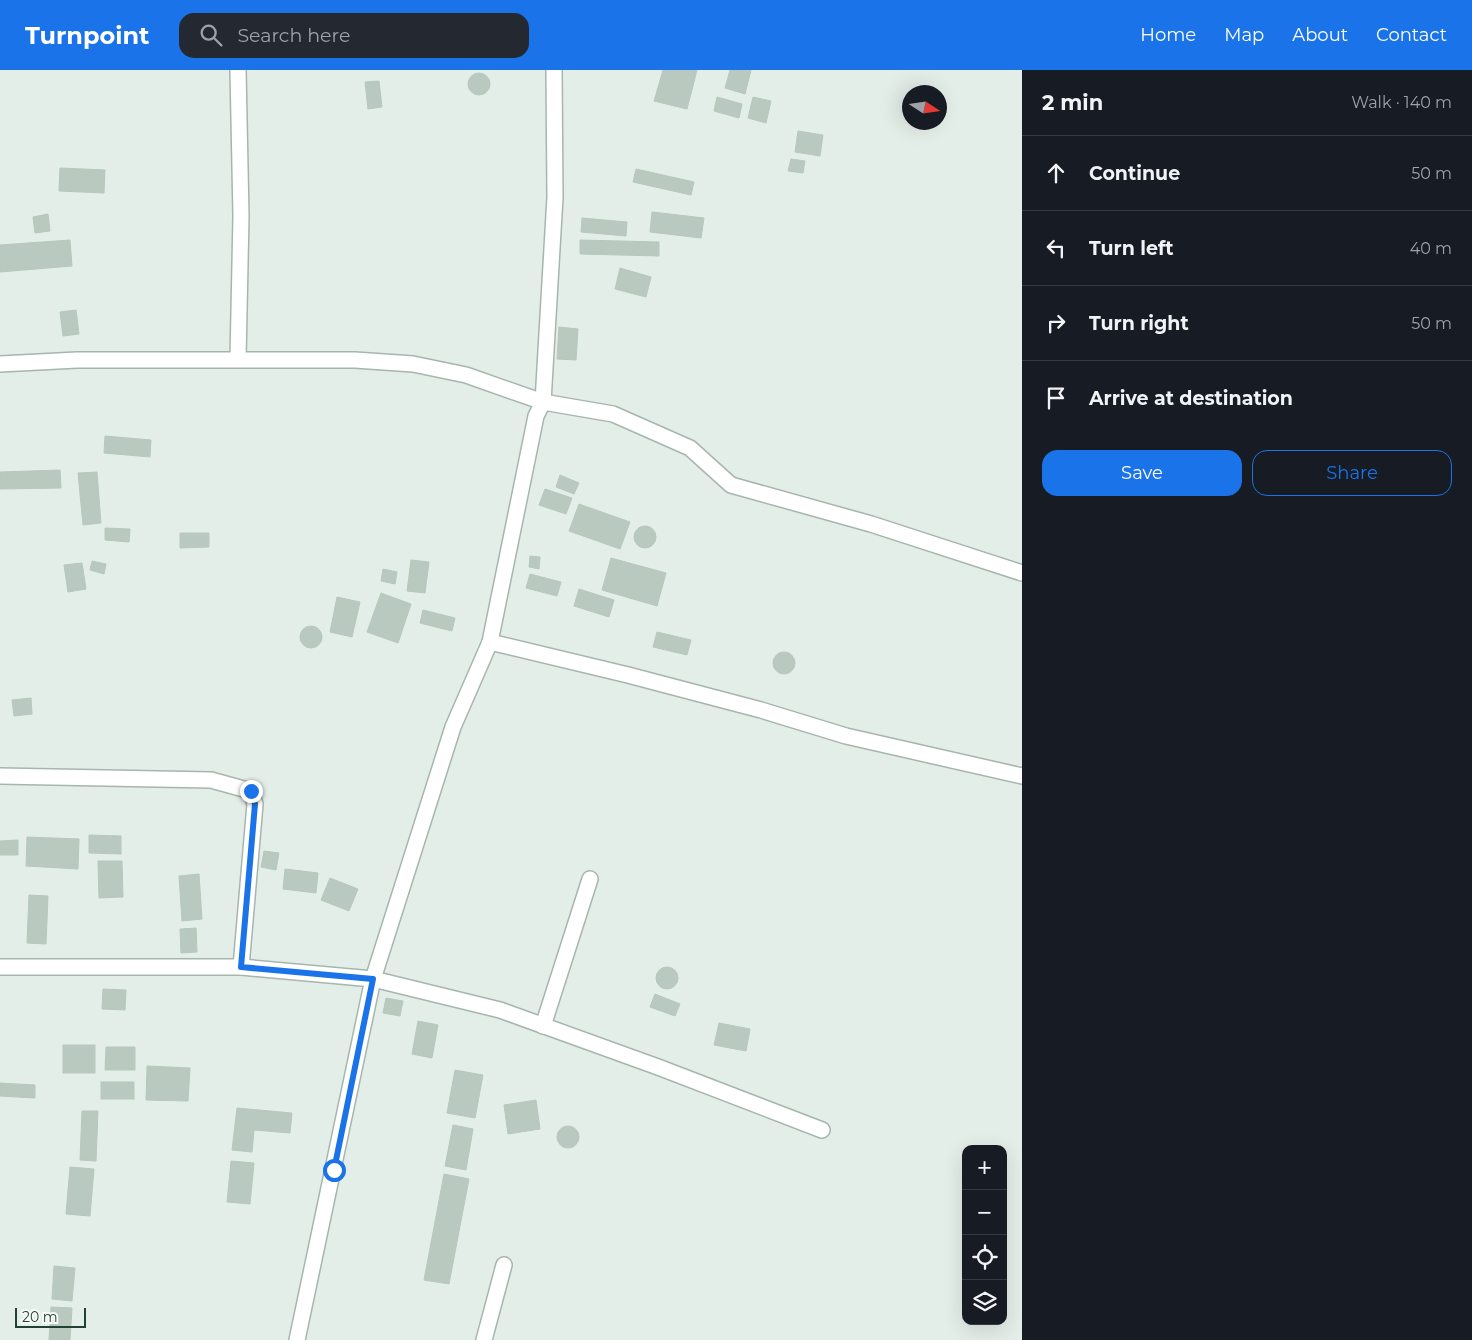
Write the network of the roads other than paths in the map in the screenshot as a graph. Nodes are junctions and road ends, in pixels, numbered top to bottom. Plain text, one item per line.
1 (238, 70) edge
2 (554, 70) edge
3 (238, 359) junction
4 (0, 364) edge
5 (543, 402) junction
6 (1022, 573) edge
7 (490, 642) junction
8 (0, 776) edge
9 (1022, 776) edge
10 (590, 879) dead end
11 (0, 967) edge
12 (241, 967) junction
13 (373, 979) junction
14 (543, 1026) junction
15 (822, 1130) dead end
16 (504, 1265) dead end
17 (297, 1340) edge
18 (484, 1340) edge

1 - 3 street
2 - 5 street
3 - 4 street
3 - 5 street
5 - 6 street
5 - 7 street
7 - 9 street
7 - 13 street
8 - 12 street
10 - 14 street
11 - 12 street
12 - 13 street
13 - 14 street
13 - 17 street
14 - 15 street
16 - 18 street

